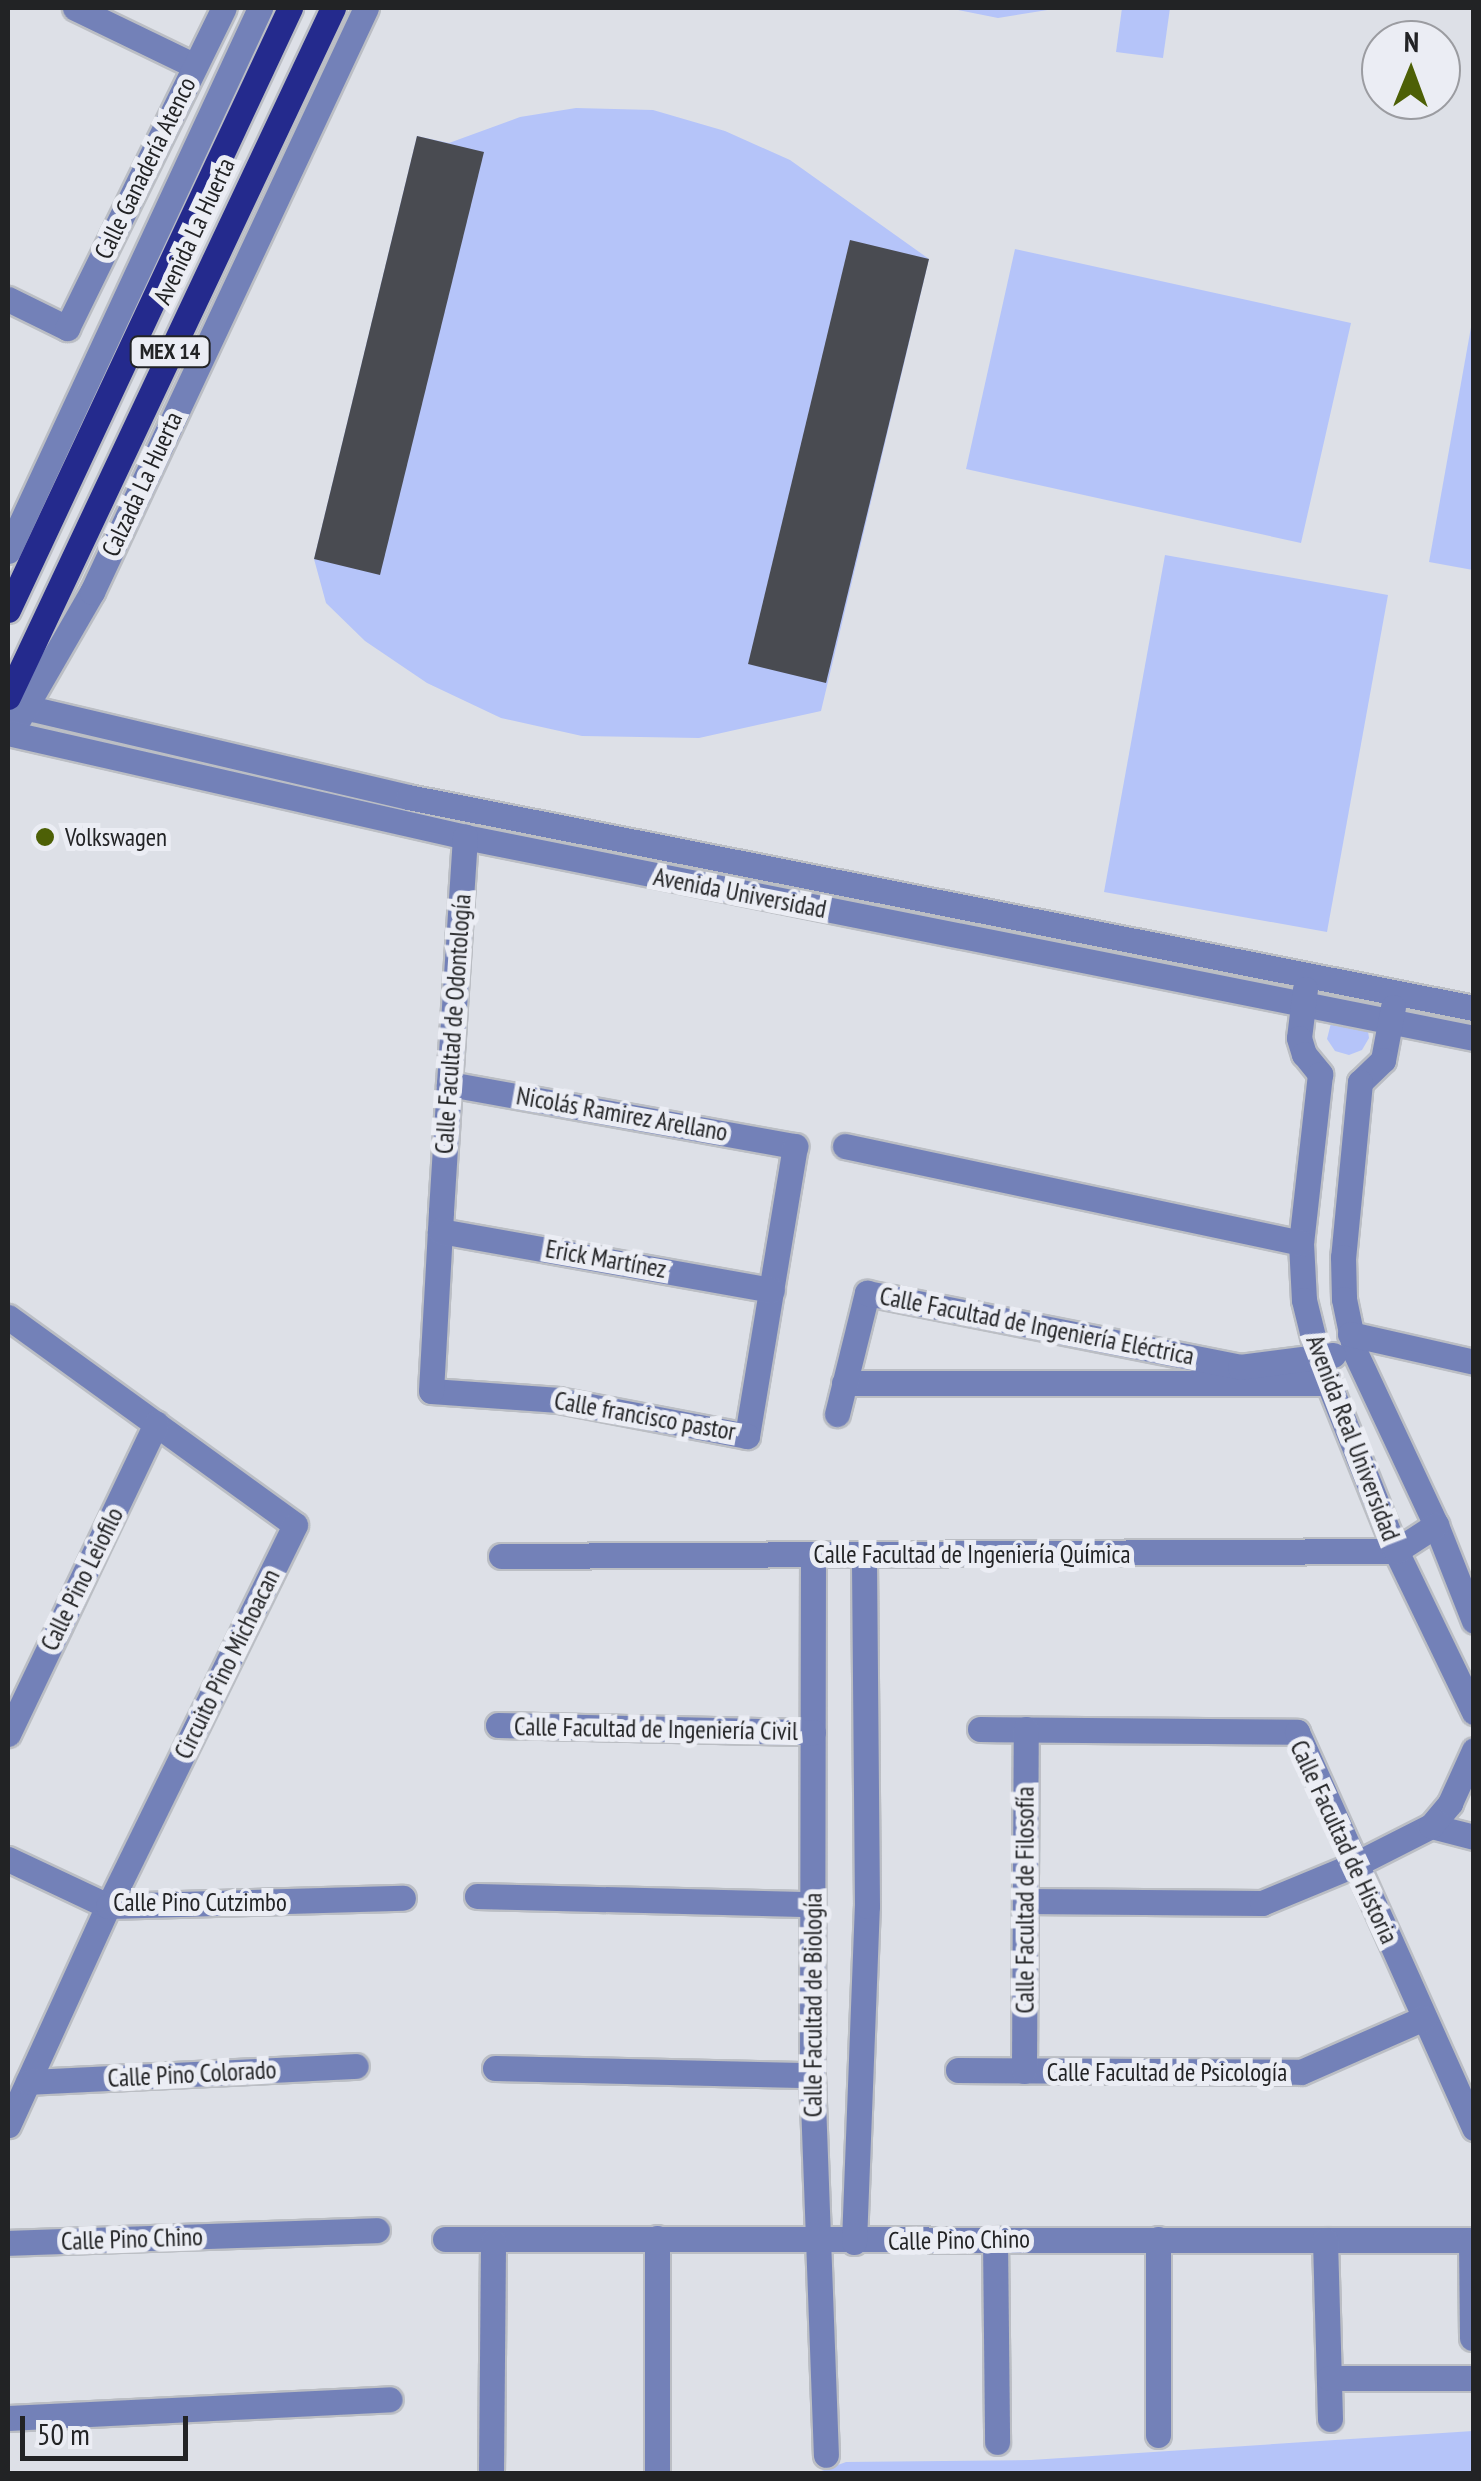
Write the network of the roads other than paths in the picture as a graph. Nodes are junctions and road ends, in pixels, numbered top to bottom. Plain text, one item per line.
1 (75, 8) edge
2 (224, 8) edge
3 (260, 8) edge
4 (290, 8) edge
5 (333, 8) edge
6 (366, 8) edge
7 (195, 66) junction
8 (8, 300) edge
9 (138, 302) junction
10 (8, 551) edge
11 (8, 610) edge
12 (14, 701) edge
13 (8, 734) edge
14 (464, 838) junction
15 (1309, 975) junction
16 (1395, 992) junction
17 (1302, 1003) junction
18 (1474, 1008) edge
19 (1390, 1022) junction
20 (1474, 1038) edge
21 (449, 1084) junction
22 (795, 1146) joint
23 (845, 1146) dead end
24 (440, 1221) junction
25 (1301, 1244) junction
26 (772, 1290) junction
27 (8, 1319) edge
28 (1352, 1343) junction
29 (1318, 1357) junction
30 (1474, 1362) edge
31 (1240, 1376) junction
32 (844, 1382) junction
33 (1328, 1383) junction
34 (432, 1390) joint
35 (837, 1414) dead end
36 (156, 1424) junction
37 (1436, 1524) junction
38 (1396, 1551) junction
39 (864, 1555) junction
40 (500, 1556) dead end
41 (813, 1556) junction
42 (1474, 1620) edge
43 (1474, 1712) edge
44 (498, 1726) dead end
45 (980, 1729) dead end
46 (1026, 1729) junction
47 (813, 1732) junction
48 (8, 1734) edge
49 (1474, 1750) edge
50 (1431, 1826) junction
51 (1474, 1836) edge
52 (8, 1859) edge
53 (1356, 1864) junction
54 (477, 1896) dead end
55 (402, 1898) dead end
56 (1025, 1901) junction
57 (812, 1904) junction
58 (108, 1906) junction
59 (1424, 2018) junction
60 (356, 2066) dead end
61 (495, 2068) dead end
62 (958, 2070) dead end
63 (1024, 2071) junction
64 (812, 2075) junction
65 (28, 2082) junction
66 (8, 2125) edge
67 (1474, 2128) edge
68 (377, 2230) dead end
69 (657, 2238) junction
70 (1158, 2238) junction
71 (445, 2239) dead end
72 (995, 2240) junction
73 (1325, 2240) junction
74 (1472, 2240) edge
75 (493, 2241) junction
76 (818, 2241) junction
77 (854, 2242) junction
78 (8, 2243) edge
79 (1472, 2338) edge
80 (1328, 2378) junction
81 (1474, 2378) edge
82 (390, 2399) dead end
83 (8, 2418) edge
84 (1330, 2419) dead end
85 (1158, 2435) dead end
86 (997, 2442) dead end
87 (826, 2455) dead end
88 (491, 2474) edge
89 (657, 2474) edge

1 - 7 street
2 - 7 street, Calle Ganadería Atenco
3 - 9 street
4 - 9 main road, Avenida La Huerta / MEX 14
5 - 12 main road, Avenida La Huerta / MEX 14
6 - 12 street, Calzada La Huerta
7 - 8 street, Calle Ganadería Atenco
9 - 10 street
9 - 11 main road, Avenida La Huerta / MEX 14
12 - 13 street, Calzada La Huerta
12 - 15 street, Avenida Universidad
13 - 14 street, Avenida Universidad
14 - 17 street, Avenida Universidad
14 - 21 street, Calle Facultad de Odontología
15 - 16 street, Avenida Universidad
15 - 17 street, Avenida Real Universidad
16 - 18 street, Avenida Universidad
16 - 19 street, Avenida Real Universidad
17 - 19 street, Avenida Universidad
17 - 25 street, Avenida Real Universidad
19 - 20 street, Avenida Universidad
19 - 28 street, Avenida Real Universidad
21 - 22 street, Nicolás Ramirez Arellano
21 - 24 street, Calle Facultad de Odontología
22 - 26 street, Calle francisco pastor
23 - 25 street
24 - 26 street, Erick Martínez
24 - 34 street, Calle Facultad de Odontología
25 - 29 street, Avenida Real Universidad
26 - 34 street, Calle francisco pastor
27 - 36 street, Circuito Pino Michoacan
28 - 29 street, Calle Facultad de Ingeniería Eléctrica
28 - 30 street
28 - 37 street, Avenida Real Universidad
29 - 31 street, Calle Facultad de Ingeniería Eléctrica
29 - 33 street, Avenida Real Universidad
31 - 32 street, Calle Facultad de Ingeniería Eléctrica
31 - 32 street, Calle Facultad de Ingeniería Eléctrica
31 - 33 street, Calle Facultad de Ingeniería Eléctrica
32 - 35 street, Calle Facultad de Ingeniería Eléctrica
33 - 38 street, Avenida Real Universidad
36 - 48 street, Calle Pino Leiofilo
36 - 58 street, Circuito Pino Michoacan
37 - 38 street
37 - 42 street, Avenida Real Universidad
38 - 39 street, Calle Facultad de Ingenierίa Quίmica
38 - 43 street, Avenida Real Universidad
39 - 41 street, Calle Facultad de Ingenierίa Quίmica
39 - 77 street, Calle Facultad de Biología
40 - 41 street, Calle Facultad de Ingenierίa Quίmica
41 - 47 street, Calle Facultad de Biología
44 - 47 street, Calle Facultad de Ingeniería Civil
45 - 46 street, Calle Facultad de Historia
46 - 53 street, Calle Facultad de Historia
46 - 56 street, Calle Facultad de Filosofía
47 - 57 street, Calle Facultad de Biología
49 - 50 street
50 - 51 street
50 - 53 street
52 - 58 street, Calle Pino Cutzimbo
53 - 56 street
53 - 59 street, Calle Facultad de Historia
54 - 57 street
55 - 58 street, Calle Pino Cutzimbo
56 - 63 street, Calle Facultad de Filosofía
57 - 64 street, Calle Facultad de Biología
58 - 65 street, Circuito Pino Michoacan
59 - 63 street, Calle Facultad de Psicología
59 - 67 street, Calle Facultad de Historia
60 - 65 street, Calle Pino Colorado
61 - 64 street
62 - 63 street, Calle Facultad de Psicología
64 - 76 street, Calle Facultad de Biología
65 - 66 street, Circuito Pino Michoacan
68 - 78 street, Calle Pino Chino
69 - 75 street, Calle Pino Chino
69 - 76 street, Calle Pino Chino
69 - 89 street
70 - 72 street, Calle Pino Chino
70 - 73 street, Calle Pino Chino
70 - 85 street
71 - 75 street, Calle Pino Chino
72 - 77 street, Calle Pino Chino
72 - 86 street
73 - 74 street, Calle Pino Chino
73 - 80 street
74 - 79 street
75 - 88 street
76 - 77 street, Calle Pino Chino
76 - 87 street, Calle Facultad de Biología
80 - 81 street
80 - 84 street
82 - 83 street

